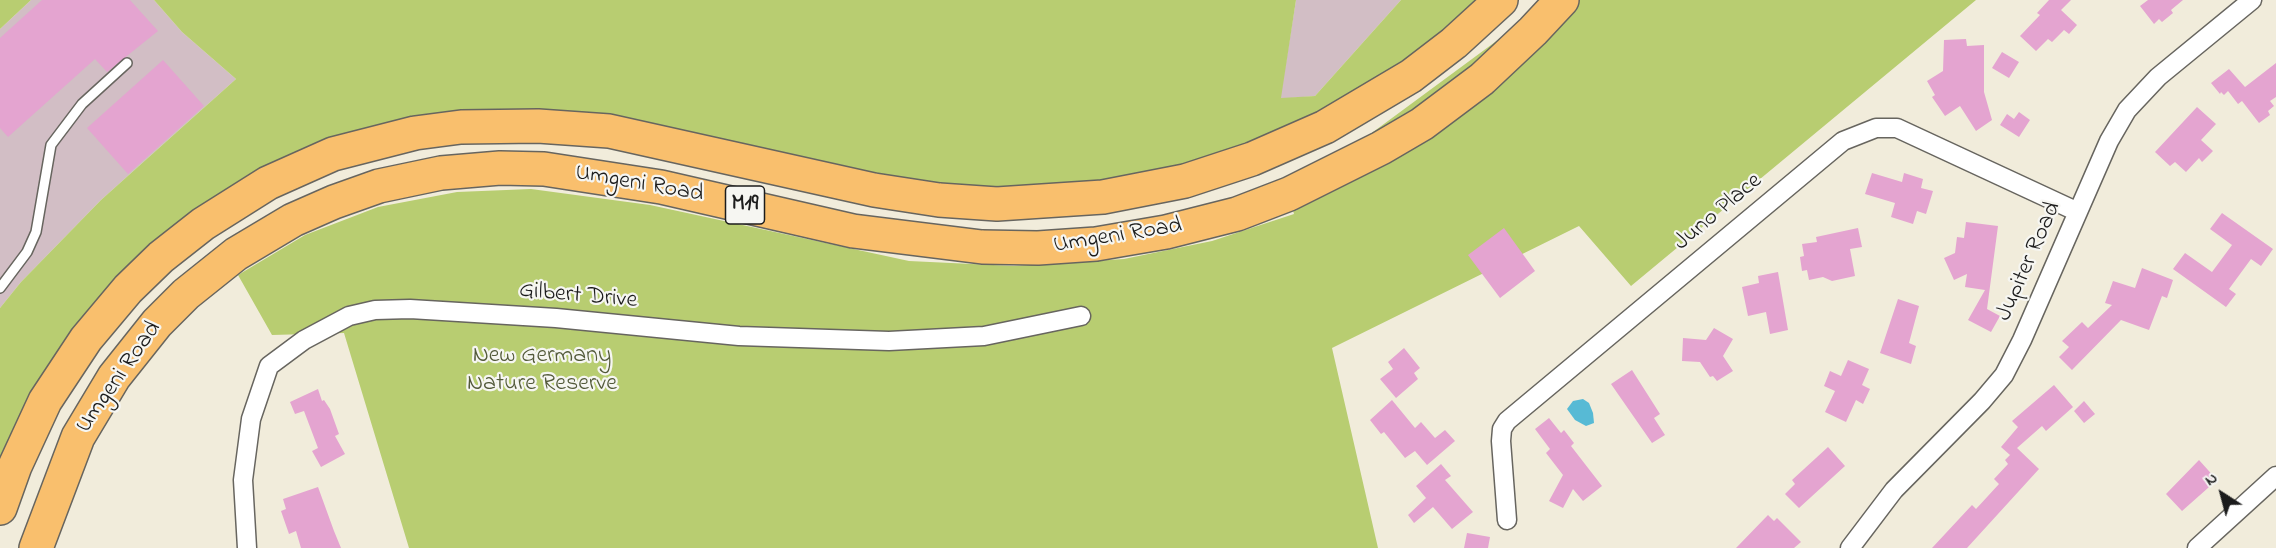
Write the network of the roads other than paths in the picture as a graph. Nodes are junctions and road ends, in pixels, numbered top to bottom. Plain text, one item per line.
1 (1501, 0) edge
2 (1562, 0) edge
3 (2252, 0) edge
4 (127, 63) dead end
5 (2078, 212) junction
6 (0, 288) edge
7 (1081, 316) dead end
8 (2276, 476) edge
9 (0, 508) edge
10 (1507, 520) dead end
11 (36, 548) edge
12 (247, 548) edge
13 (1850, 548) edge
14 (2197, 548) edge

1 - 9 highway, Umgeni Road / M19
2 - 11 highway, Umgeni Road / M19
3 - 5 street, Jupiter Road
4 - 6 lane
5 - 10 street, Juno Place
5 - 13 street, Jupiter Road
7 - 12 street, Gilbert Drive
8 - 14 street

